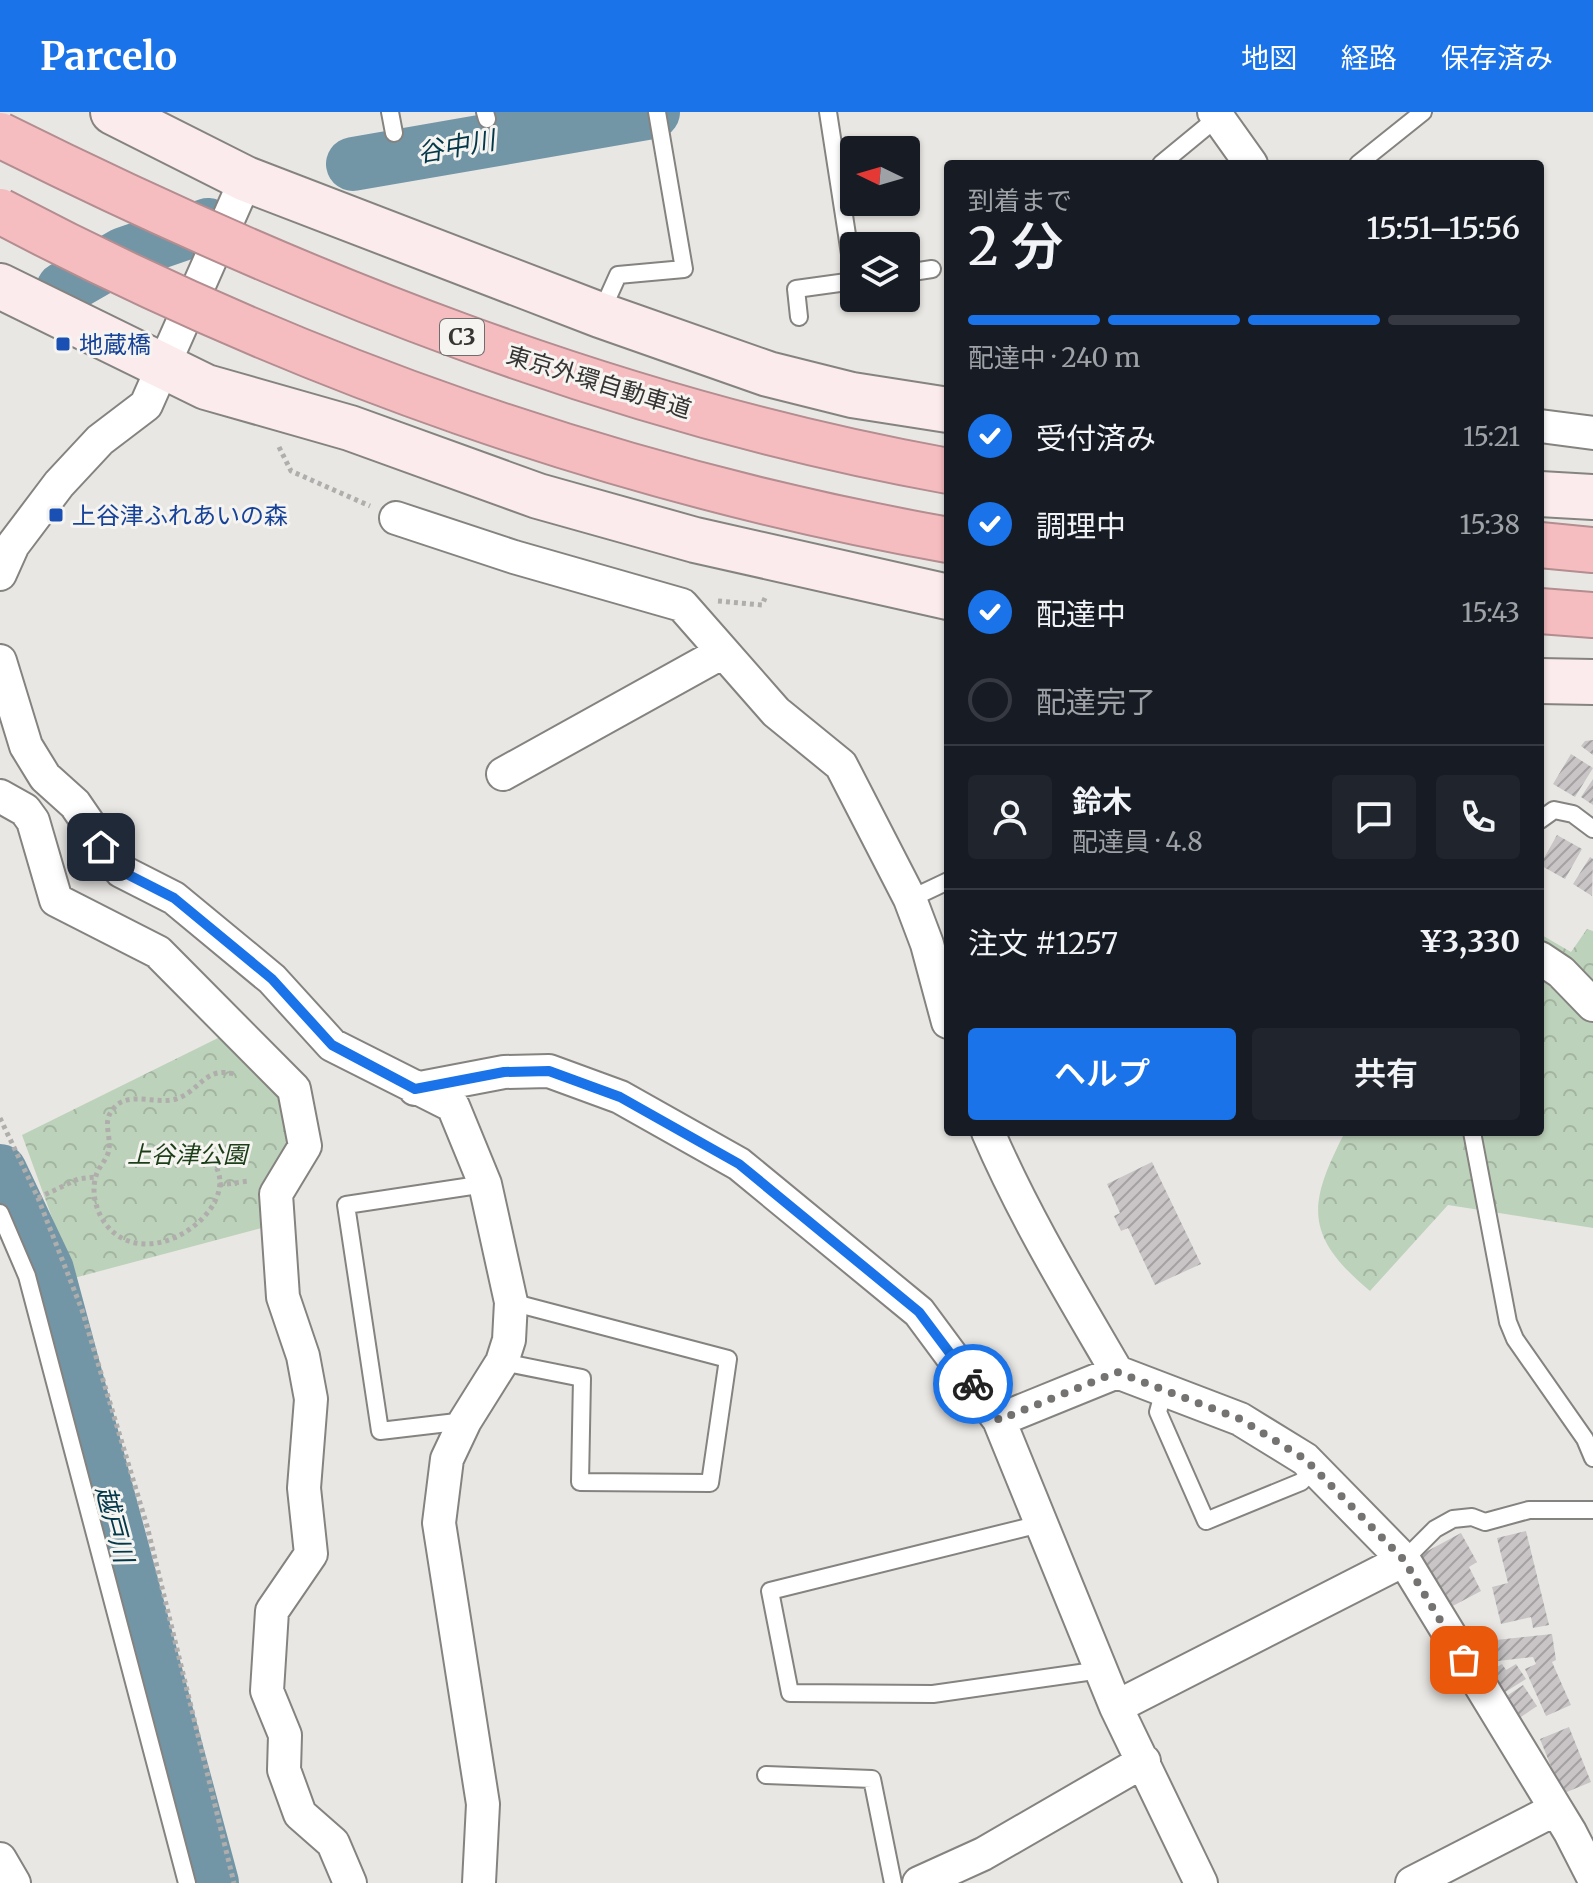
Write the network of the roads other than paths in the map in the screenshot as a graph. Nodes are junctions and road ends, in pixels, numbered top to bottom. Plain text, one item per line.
1 (9, 112) edge
2 (113, 112) edge
3 (390, 112) edge
4 (828, 112) edge
5 (1423, 112) edge
6 (1216, 115) edge
7 (658, 119) edge
8 (0, 132) edge
9 (394, 133) dead end
10 (1165, 160) edge
11 (1248, 160) edge
12 (1363, 160) edge
13 (246, 179) junction
14 (0, 211) edge
15 (847, 232) edge
16 (932, 269) dead end
17 (920, 271) edge
18 (840, 282) edge
19 (0, 286) edge
20 (600, 315) junction
21 (799, 317) dead end
22 (160, 367) junction
23 (944, 409) edge
24 (1544, 427) edge
25 (1593, 433) edge
26 (944, 470) edge
27 (1544, 494) edge
28 (1593, 497) edge
29 (396, 518) road end
30 (944, 539) edge
31 (1544, 545) edge
32 (1593, 550) edge
33 (0, 574) edge
34 (944, 596) edge
35 (1544, 611) edge
36 (1593, 615) edge
37 (723, 652) junction
38 (0, 661) edge
39 (1544, 681) edge
40 (1593, 682) edge
41 (503, 774) dead end
42 (0, 796) edge
43 (1544, 817) edge
44 (1593, 829) edge
45 (944, 883) edge
46 (910, 899) junction
47 (1544, 961) edge
48 (1593, 1005) edge
49 (944, 1007) edge
50 (415, 1089) junction
51 (999, 1136) edge
52 (1473, 1136) edge
53 (485, 1184) junction
54 (0, 1213) edge
55 (511, 1302) junction
56 (502, 1362) junction
57 (1117, 1372) junction
58 (1164, 1390) junction
59 (999, 1420) junction
60 (465, 1421) junction
61 (1593, 1458) edge
62 (1314, 1469) junction
63 (1593, 1510) edge
64 (1040, 1524) junction
65 (1404, 1560) junction
66 (1101, 1670) junction
67 (1116, 1707) junction
68 (1144, 1761) junction
69 (766, 1775) dead end
70 (1572, 1825) edge
71 (0, 1859) edge
72 (1593, 1877) edge
73 (14, 1883) edge
74 (187, 1883) edge
75 (350, 1883) edge
76 (479, 1883) edge
77 (893, 1883) edge
78 (919, 1883) edge
79 (1201, 1883) edge
80 (1412, 1883) edge

1 - 8 street
2 - 13 street
3 - 9 lane
4 - 15 lane
5 - 12 lane
6 - 10 lane
6 - 11 street
7 - 20 lane
8 - 26 highway, 東京外環自動車道 / C3, bridge
13 - 20 street
13 - 22 street
14 - 30 highway, bridge
16 - 17 lane
18 - 21 lane
19 - 22 street
20 - 23 street
22 - 33 street
22 - 34 street
24 - 25 street
27 - 28 street
29 - 37 street
31 - 32 highway
35 - 36 highway
37 - 41 street
37 - 46 street
38 - 50 street
39 - 40 street
42 - 75 street
43 - 44 lane
45 - 46 lane
46 - 49 street
47 - 48 street
50 - 53 street
50 - 59 street
51 - 57 street
52 - 61 lane
53 - 55 street
53 - 60 lane
54 - 74 lane
55 - 56 street
55 - 56 lane
56 - 60 street
57 - 58 street
57 - 59 street
58 - 62 street
58 - 62 lane
59 - 64 street
60 - 76 street
62 - 65 street
63 - 65 lane
64 - 66 street
64 - 66 lane
65 - 67 street
65 - 70 street
66 - 67 street
67 - 68 street
68 - 78 street
68 - 79 street
69 - 77 lane
70 - 72 street
70 - 80 street
71 - 73 street

